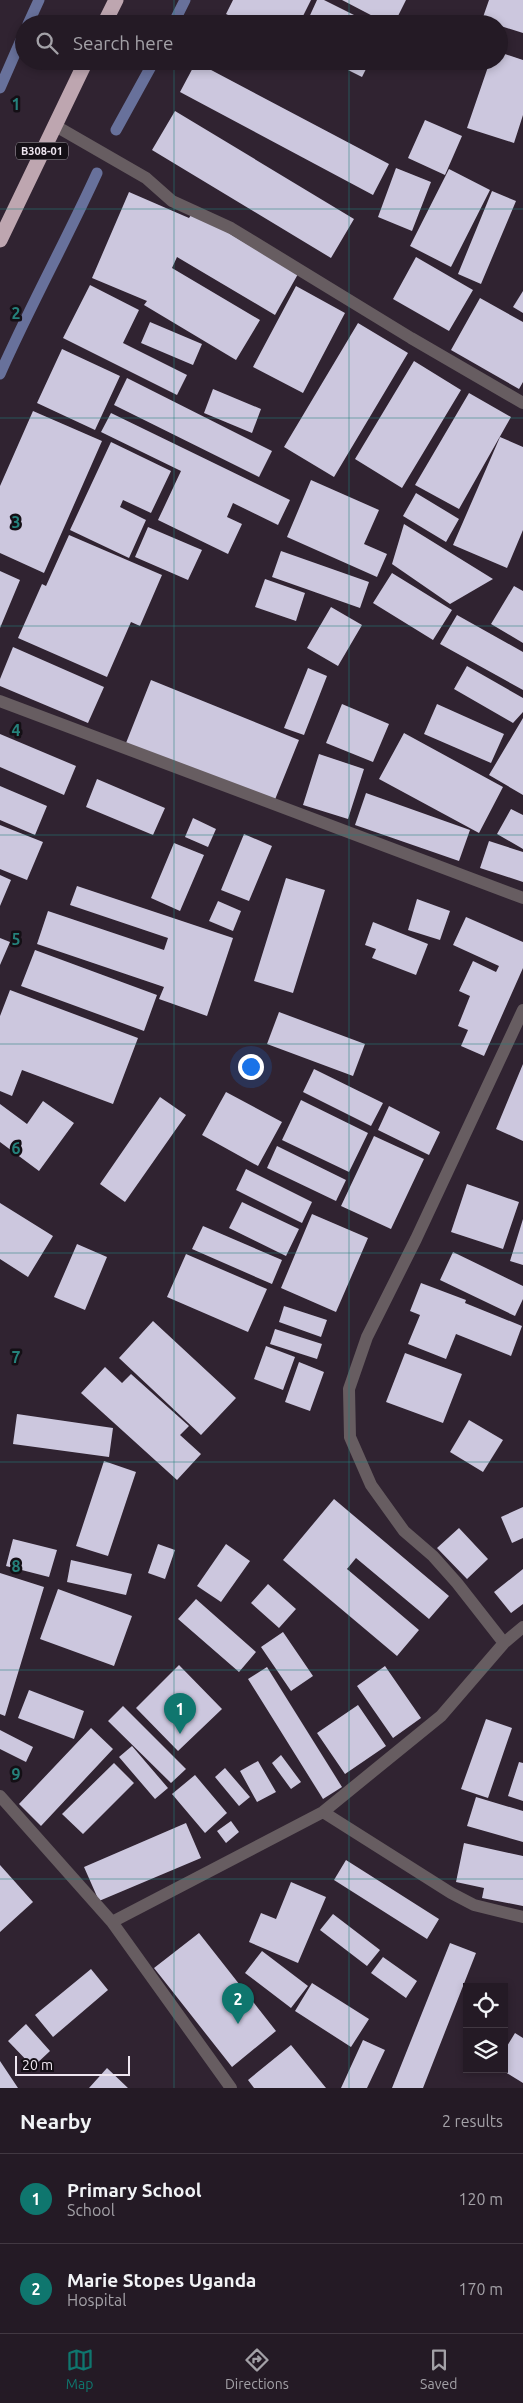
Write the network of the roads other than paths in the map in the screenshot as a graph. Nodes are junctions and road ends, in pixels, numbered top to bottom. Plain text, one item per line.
1 (116, 0) edge
2 (108, 15) edge
3 (82, 70) edge
4 (54, 125) junction
5 (0, 240) edge
6 (523, 403) edge
7 (0, 701) edge
8 (523, 898) edge
9 (523, 1010) edge
10 (523, 1627) edge
11 (504, 1643) junction
12 (0, 1796) edge
13 (324, 1812) junction
14 (522, 1920) edge
15 (112, 1922) junction
16 (231, 2088) edge

1 - 2 highway
3 - 4 highway, B308-01
4 - 5 highway, B308-01
4 - 6 street
7 - 8 street
9 - 11 street
10 - 11 street
11 - 13 street
12 - 15 street
13 - 14 street
13 - 15 street
15 - 16 street

